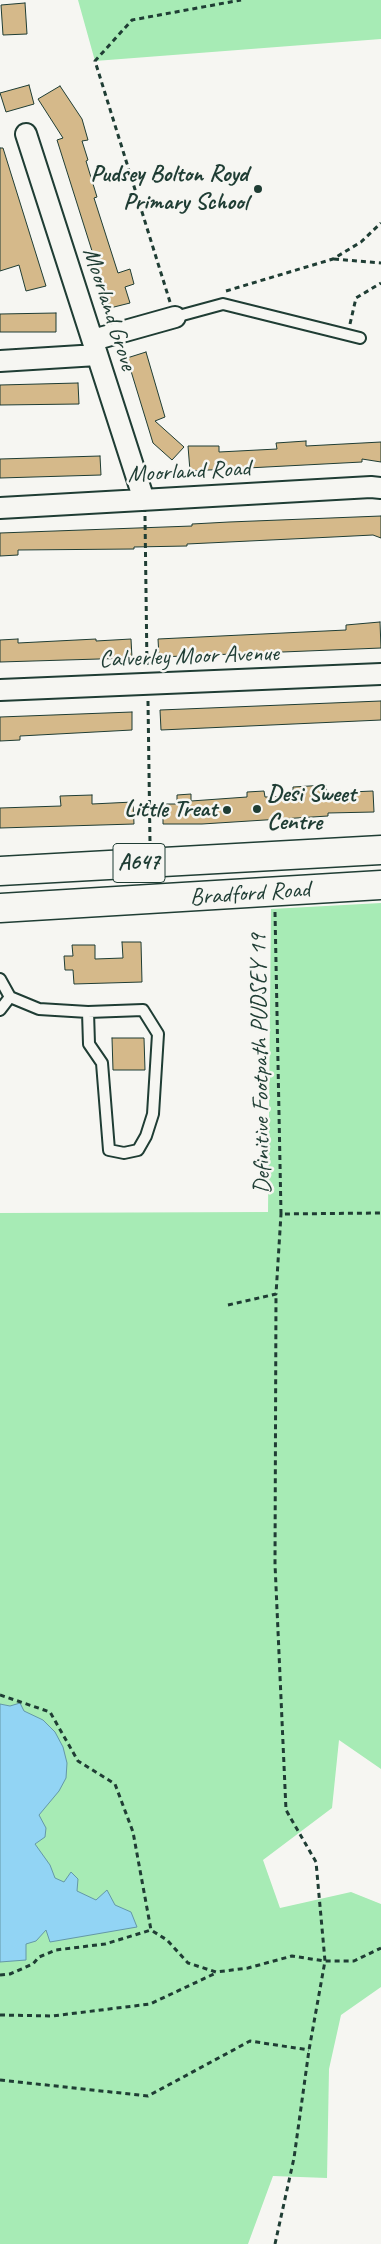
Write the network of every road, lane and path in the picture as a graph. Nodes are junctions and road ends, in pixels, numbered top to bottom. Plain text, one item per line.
1 (240, 0) edge
2 (26, 134) dead end
3 (381, 223) edge
4 (333, 259) junction
5 (381, 263) edge
6 (381, 283) edge
7 (219, 292) dead end
8 (175, 316) junction
9 (347, 334) junction
10 (360, 338) dead end
11 (95, 348) junction
12 (0, 361) edge
13 (381, 488) edge
14 (144, 500) junction
15 (0, 508) edge
16 (381, 674) edge
17 (0, 690) edge
18 (381, 850) edge
19 (0, 871) edge
20 (381, 885) edge
21 (275, 903) dead end
22 (0, 908) edge
23 (0, 978) edge
24 (10, 997) junction
25 (0, 1010) edge
26 (88, 1012) junction
27 (381, 1213) edge
28 (281, 1214) junction
29 (276, 1294) junction
30 (228, 1305) dead end
31 (0, 1695) edge
32 (151, 1930) junction
33 (381, 1948) edge
34 (325, 1961) junction
35 (216, 1972) junction
36 (0, 1975) edge
37 (0, 2016) edge
38 (309, 2050) junction
39 (0, 2080) edge
40 (275, 2244) edge

1 - 8 path
2 - 11 street, Moorland Grove
3 - 4 path
4 - 5 path
4 - 7 path
6 - 9 path
8 - 9 lane
8 - 11 street
9 - 10 lane
11 - 12 street
11 - 14 street, Moorland Grove
13 - 14 street, Moorland Road
14 - 15 street, Moorland Road
16 - 17 street, Calverley Moor Avenue
18 - 19 highway, Bradford Road / A647
20 - 22 highway, Bradford Road / A647
21 - 28 path, Definitive Footpath PUDSEY 19
23 - 24 lane
24 - 25 lane
24 - 26 lane
26 - 26 lane
27 - 28 path, Definitive Footpath PUDSEY 19
28 - 29 path
29 - 30 path
29 - 34 path
31 - 32 path
32 - 35 path
32 - 36 path
33 - 34 path
34 - 35 path
34 - 38 path
35 - 37 path
38 - 39 path
38 - 40 path

